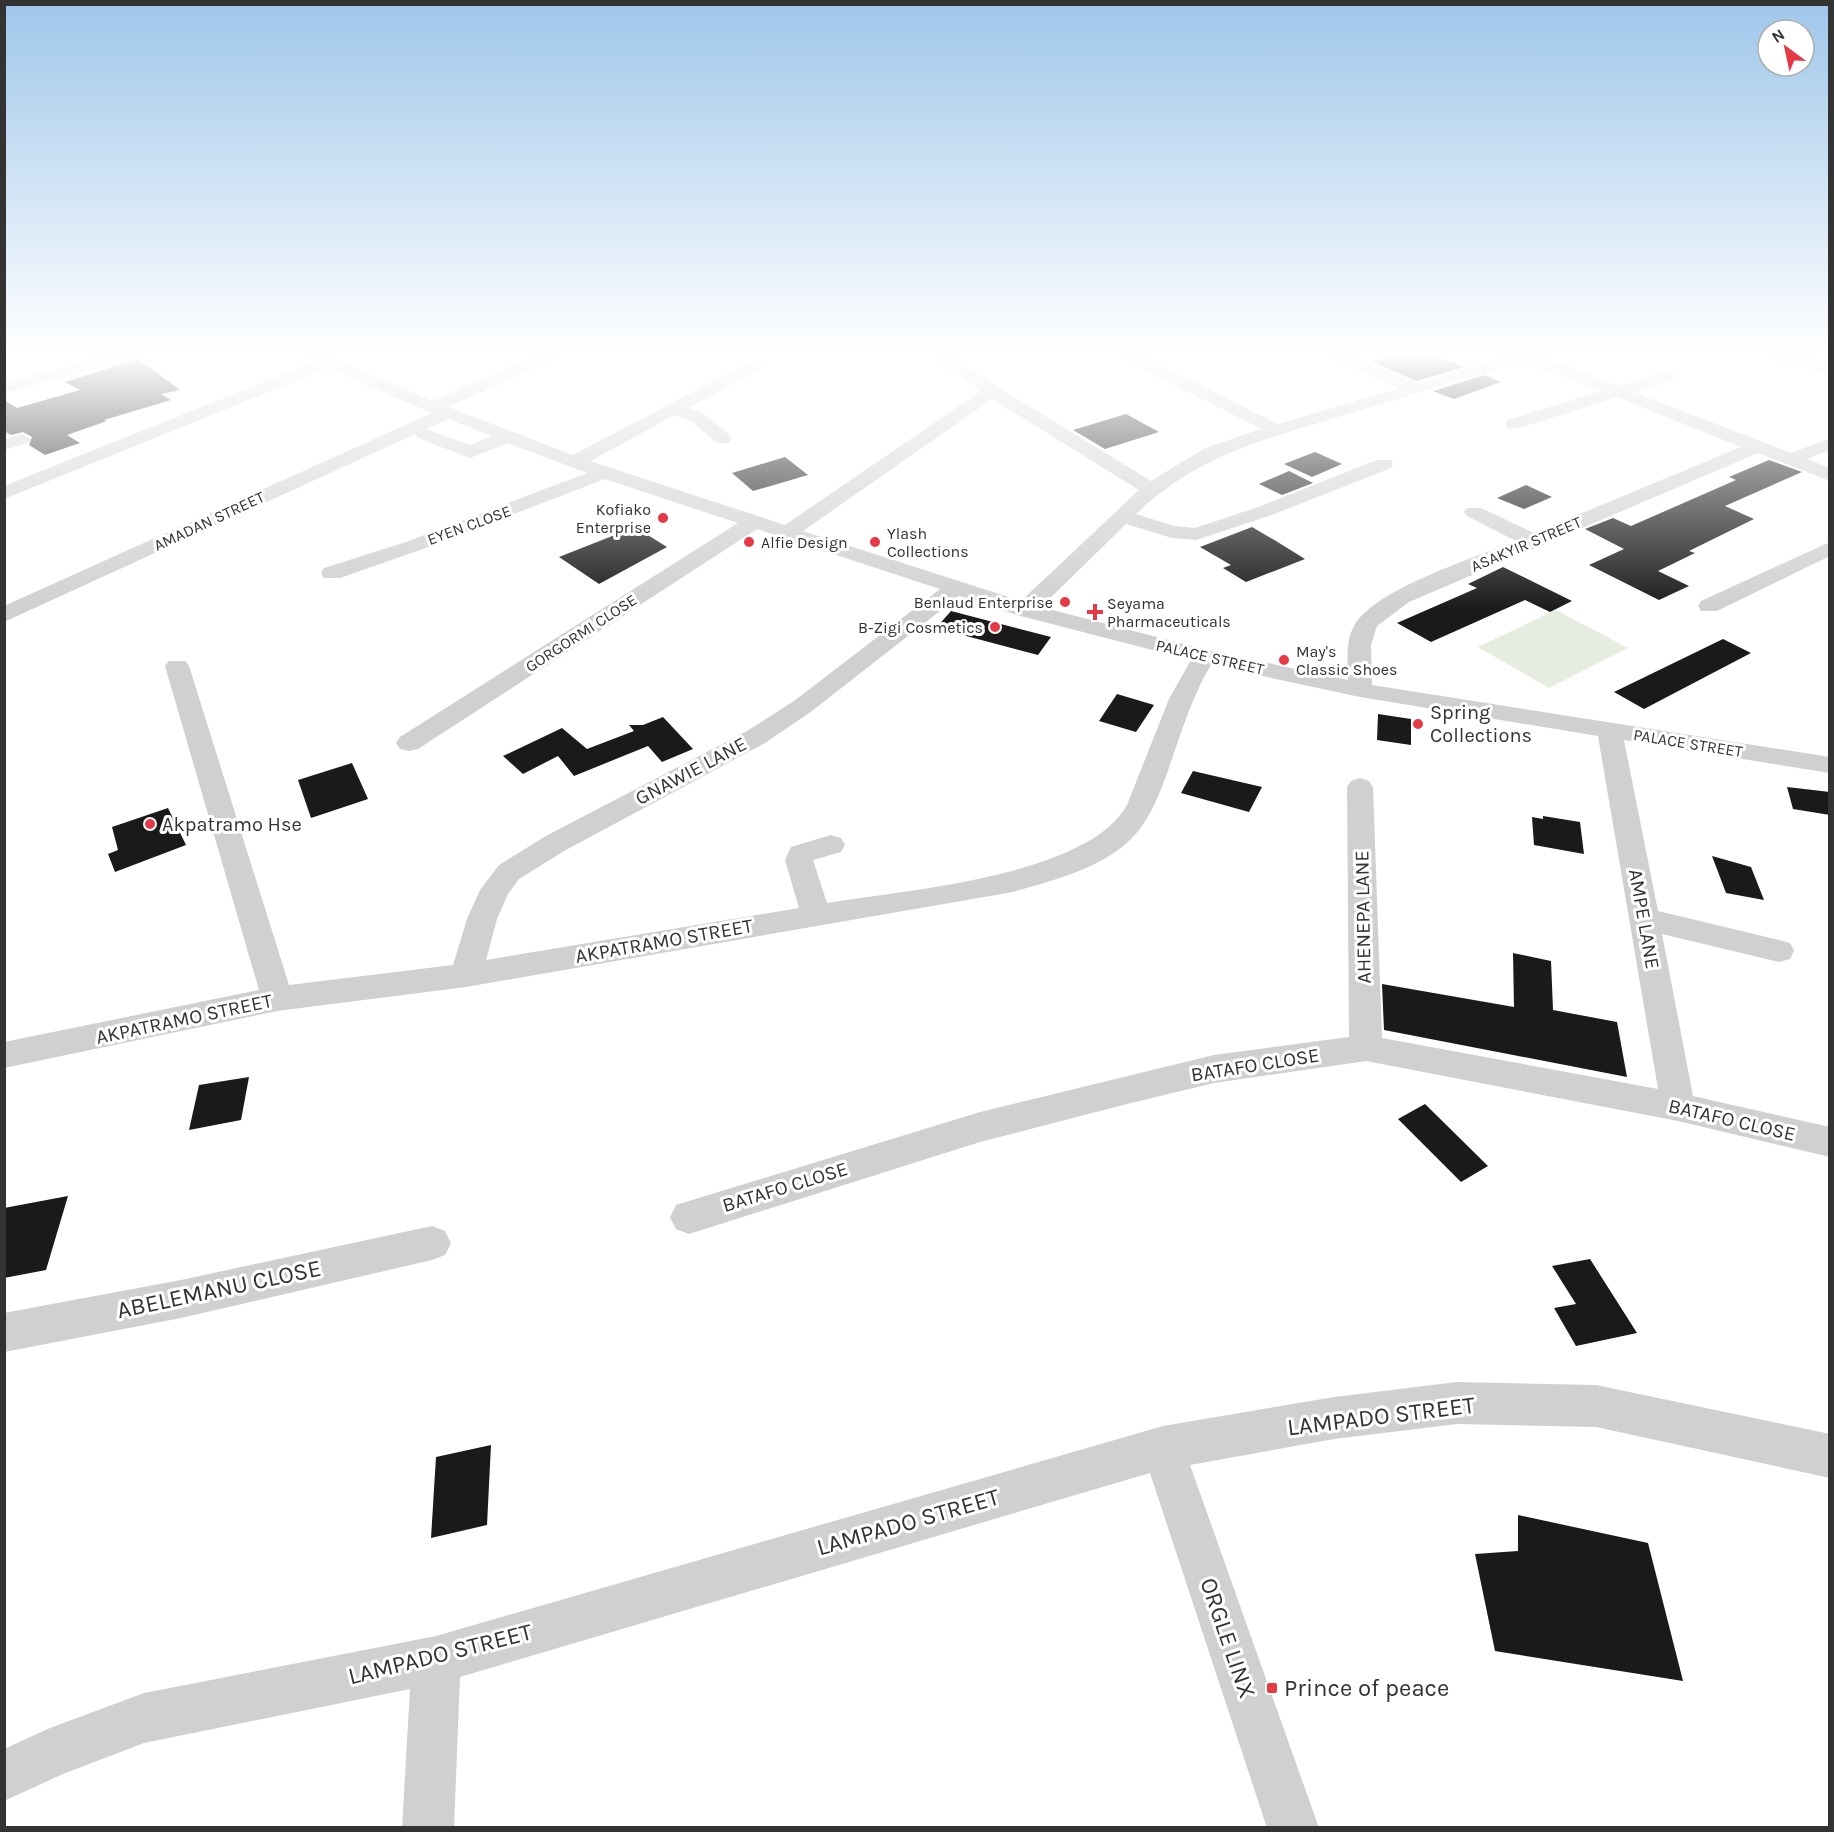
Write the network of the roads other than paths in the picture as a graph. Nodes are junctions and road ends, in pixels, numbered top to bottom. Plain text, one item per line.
1 (137, 439) edge
2 (377, 439) edge
3 (438, 439) edge
4 (500, 439) edge
5 (517, 439) edge
6 (616, 439) edge
7 (921, 439) edge
8 (1071, 439) edge
9 (1248, 439) edge
10 (1737, 439) edge
11 (1830, 443) edge
12 (1756, 447) junction
13 (1790, 460) junction
14 (574, 462) junction
15 (1384, 464) dead end
16 (604, 473) junction
17 (1830, 475) edge
18 (1151, 489) junction
19 (4, 493) edge
20 (1474, 512) dead end
21 (1122, 516) junction
22 (754, 522) junction
23 (787, 532) junction
24 (1533, 541) junction
25 (1830, 548) edge
26 (332, 573) dead end
27 (954, 589) junction
28 (1709, 606) dead end
29 (1025, 610) junction
30 (4, 615) edge
31 (1205, 657) junction
32 (177, 666) dead end
33 (1360, 690) junction
34 (1610, 731) junction
35 (408, 743) dead end
36 (1830, 765) edge
37 (1360, 787) dead end
38 (831, 845) dead end
39 (816, 915) junction
40 (1644, 919) junction
41 (1779, 951) dead end
42 (466, 975) junction
43 (277, 999) junction
44 (1366, 1048) junction
45 (4, 1055) edge
46 (1678, 1107) junction
47 (1830, 1142) edge
48 (689, 1216) dead end
49 (432, 1243) dead end
50 (4, 1333) edge
51 (1163, 1448) junction
52 (1830, 1456) edge
53 (436, 1660) junction
54 (4, 1776) edge
55 (428, 1827) edge
56 (1293, 1827) edge

1 - 19 street
2 - 30 street, AMADAN STREET
3 - 4 street
5 - 14 street, PALACE STREET
6 - 14 street
7 - 23 street
8 - 18 street
9 - 18 street
10 - 12 street
11 - 13 street
12 - 13 street
12 - 24 street, ASAKYIR STREET
13 - 17 street
14 - 16 street, PALACE STREET
15 - 21 street
16 - 22 street, PALACE STREET
16 - 26 street, EYEN CLOSE
18 - 21 street
20 - 24 street
21 - 29 street
22 - 23 street, PALACE STREET
22 - 35 street, GORGORMI CLOSE
23 - 27 street, PALACE STREET
24 - 33 street, ASAKYIR STREET
25 - 28 street
27 - 29 street, PALACE STREET
27 - 42 street, GNAWIE LANE
29 - 31 street, PALACE STREET
31 - 33 street, PALACE STREET
31 - 39 street, AKPATRAMO STREET
32 - 43 street
33 - 34 street, PALACE STREET
34 - 36 street, PALACE STREET
34 - 40 street, AMPE LANE
37 - 44 street, AHENEPA LANE
38 - 39 street
39 - 42 street, AKPATRAMO STREET
40 - 41 street
40 - 46 street, AMPE LANE
42 - 43 street, AKPATRAMO STREET
43 - 45 street, AKPATRAMO STREET
44 - 46 street, BATAFO CLOSE
44 - 48 street, BATAFO CLOSE
46 - 47 street, BATAFO CLOSE
49 - 50 street, ABELEMANU CLOSE
51 - 52 street, LAMPADO STREET
51 - 53 street, LAMPADO STREET
51 - 56 street, ORGLE LINX
53 - 54 street, LAMPADO STREET
53 - 55 street

